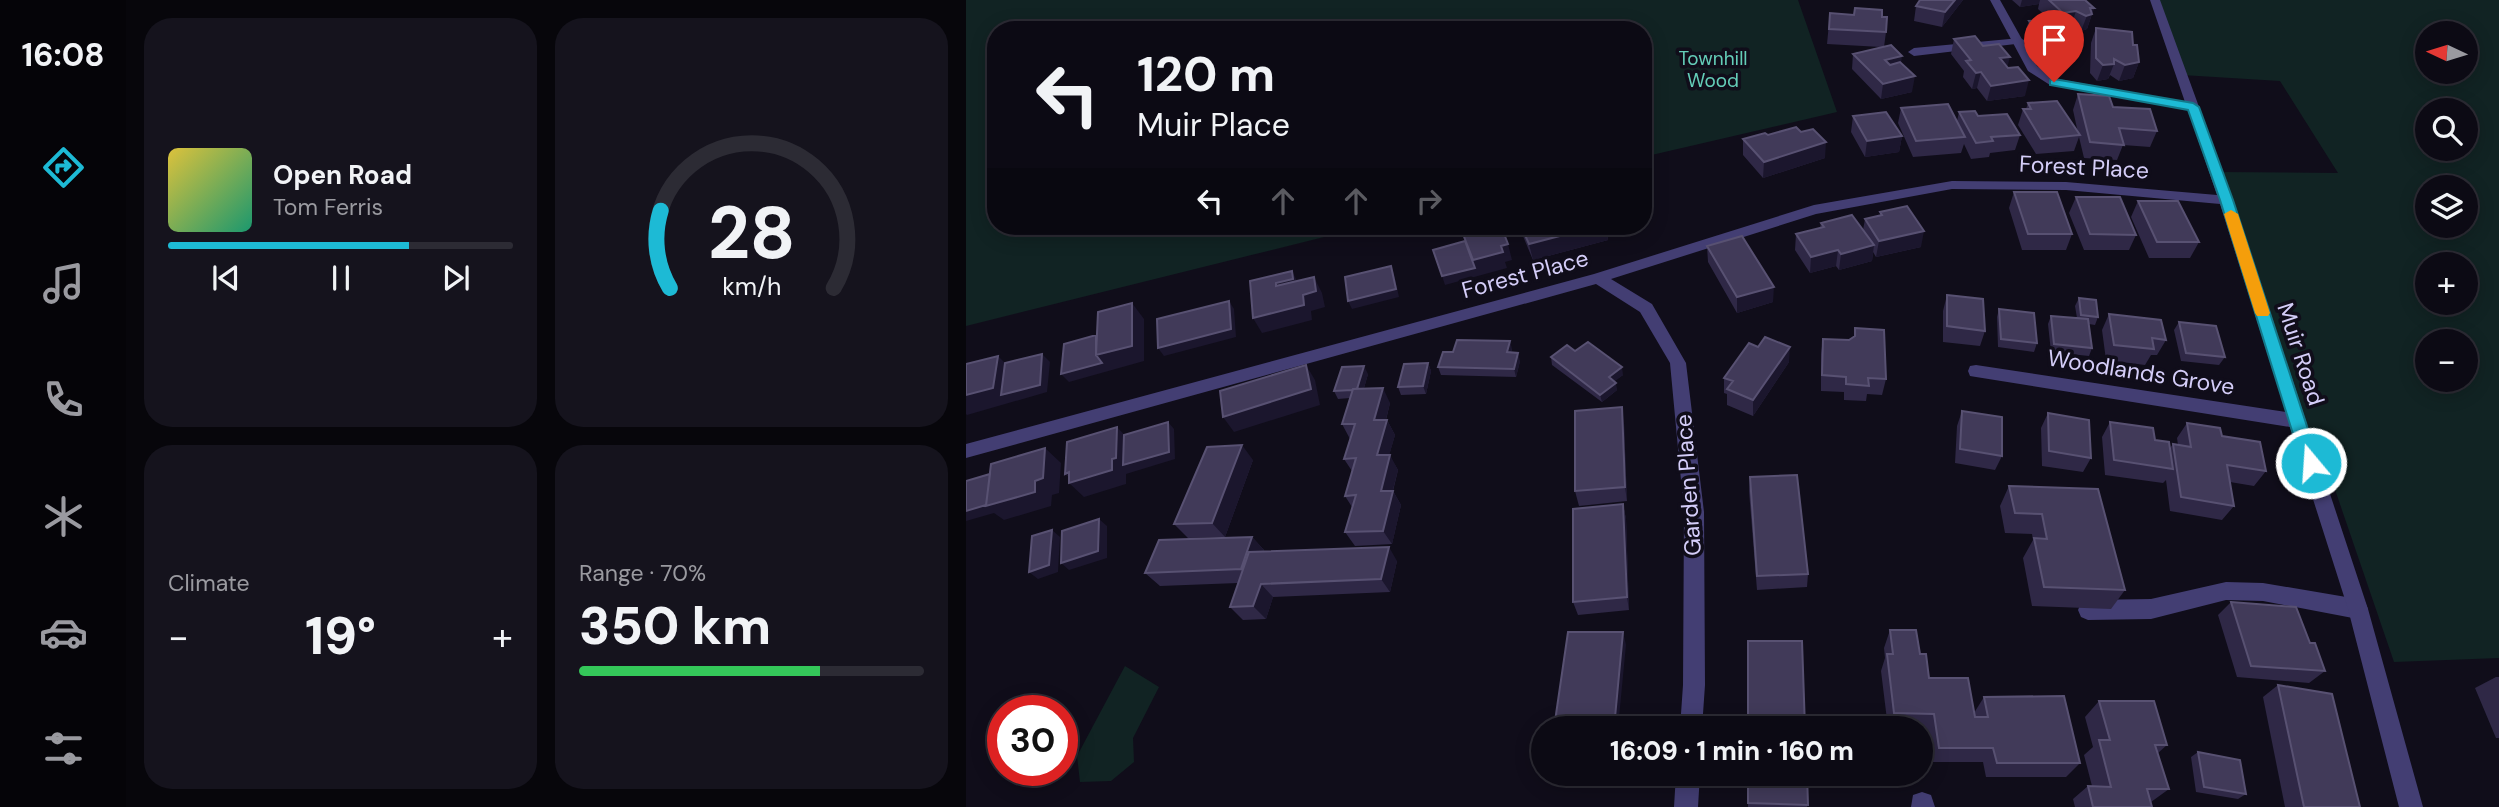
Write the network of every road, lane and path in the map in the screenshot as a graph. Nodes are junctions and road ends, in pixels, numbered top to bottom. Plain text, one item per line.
1 (1995, 0) edge
2 (2155, 0) edge
3 (2020, 41) junction
4 (1914, 52) dead end
5 (2193, 107) junction
6 (2226, 200) junction
7 (1598, 278) junction
8 (1976, 371) dead end
9 (2297, 421) junction
10 (966, 451) edge
11 (2358, 609) junction
12 (2088, 610) edge
13 (1692, 716) edge
14 (1687, 786) edge
15 (1686, 807) edge
16 (2411, 807) edge

1 - 3 street
2 - 5 street, Muir Road
3 - 4 street
3 - 5 street
5 - 6 street, Muir Road
6 - 7 street, Forest Place
6 - 9 street, Muir Road
7 - 10 street, Forest Place
7 - 13 street, Garden Place
8 - 9 street, Woodlands Grove
9 - 11 street, Muir Road
11 - 12 street
11 - 16 street, Muir Road
14 - 15 street

